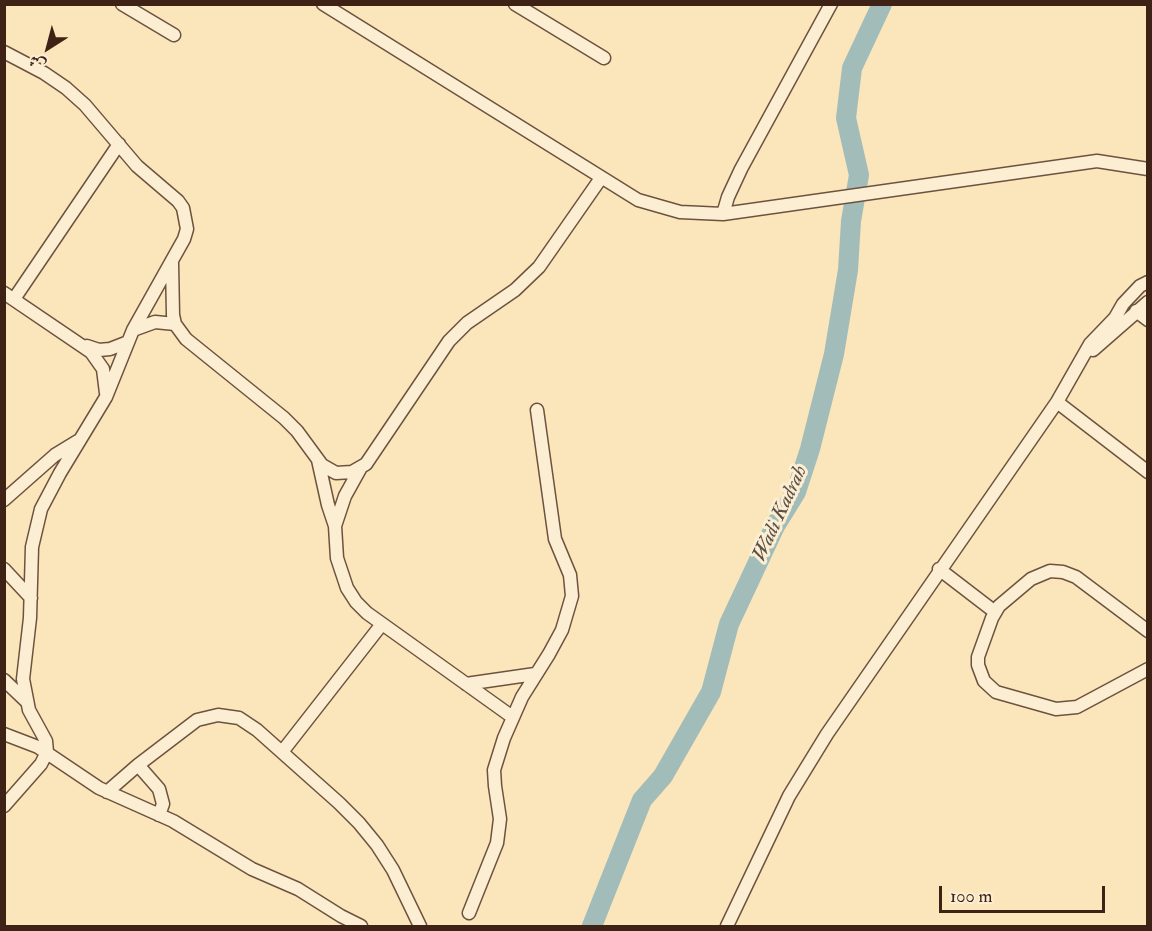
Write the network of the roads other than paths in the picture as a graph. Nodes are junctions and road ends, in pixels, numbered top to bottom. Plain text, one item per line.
1 (122, 4) edge
2 (323, 4) edge
3 (515, 4) edge
4 (831, 4) edge
5 (174, 35) dead end
6 (4, 52) edge
7 (604, 58) dead end
8 (119, 144) junction
9 (1148, 169) edge
10 (602, 178) junction
11 (723, 214) junction
12 (172, 260) junction
13 (1148, 282) edge
14 (9, 296) edge
15 (1148, 302) edge
16 (1136, 311) junction
17 (1148, 320) edge
18 (175, 324) junction
19 (134, 330) junction
20 (128, 342) junction
21 (80, 343) junction
22 (1082, 361) junction
23 (106, 397) junction
24 (1057, 402) junction
25 (537, 410) dead end
26 (80, 440) junction
27 (318, 460) junction
28 (360, 469) junction
29 (1148, 472) edge
30 (4, 500) edge
31 (335, 526) junction
32 (4, 569) edge
33 (939, 569) junction
34 (31, 598) junction
35 (995, 612) junction
36 (382, 624) junction
37 (1148, 631) edge
38 (1148, 669) edge
39 (535, 674) junction
40 (4, 680) edge
41 (466, 684) junction
42 (27, 702) junction
43 (511, 716) junction
44 (4, 734) edge
45 (47, 752) junction
46 (282, 752) junction
47 (138, 765) junction
48 (107, 792) junction
49 (4, 806) edge
50 (159, 815) junction
51 (469, 913) dead end
52 (361, 927) edge
53 (420, 927) edge
54 (727, 927) edge

1 - 5 street
2 - 10 street
3 - 7 street
4 - 11 street
6 - 8 street
8 - 12 street
8 - 14 street
9 - 11 street
10 - 11 street
10 - 28 street
12 - 18 street
12 - 19 street
13 - 22 street
14 - 21 street
15 - 16 street
16 - 17 street
16 - 22 street
18 - 19 street
18 - 27 street
19 - 20 street
20 - 21 street
20 - 23 street
21 - 23 street
22 - 24 street
23 - 26 street
24 - 29 street
24 - 33 street
25 - 39 street
26 - 30 street
26 - 34 street
27 - 28 street
27 - 31 street
28 - 31 street
31 - 36 street
32 - 34 street
33 - 35 street
33 - 54 street
34 - 42 street
35 - 37 street
35 - 38 street
36 - 41 street
36 - 46 street
39 - 41 street
39 - 43 street
40 - 42 street
41 - 43 street
42 - 45 street
43 - 51 street
44 - 45 street
45 - 48 street
45 - 49 street
46 - 47 street
46 - 53 street
47 - 48 street
47 - 50 street
48 - 50 street
50 - 52 street

